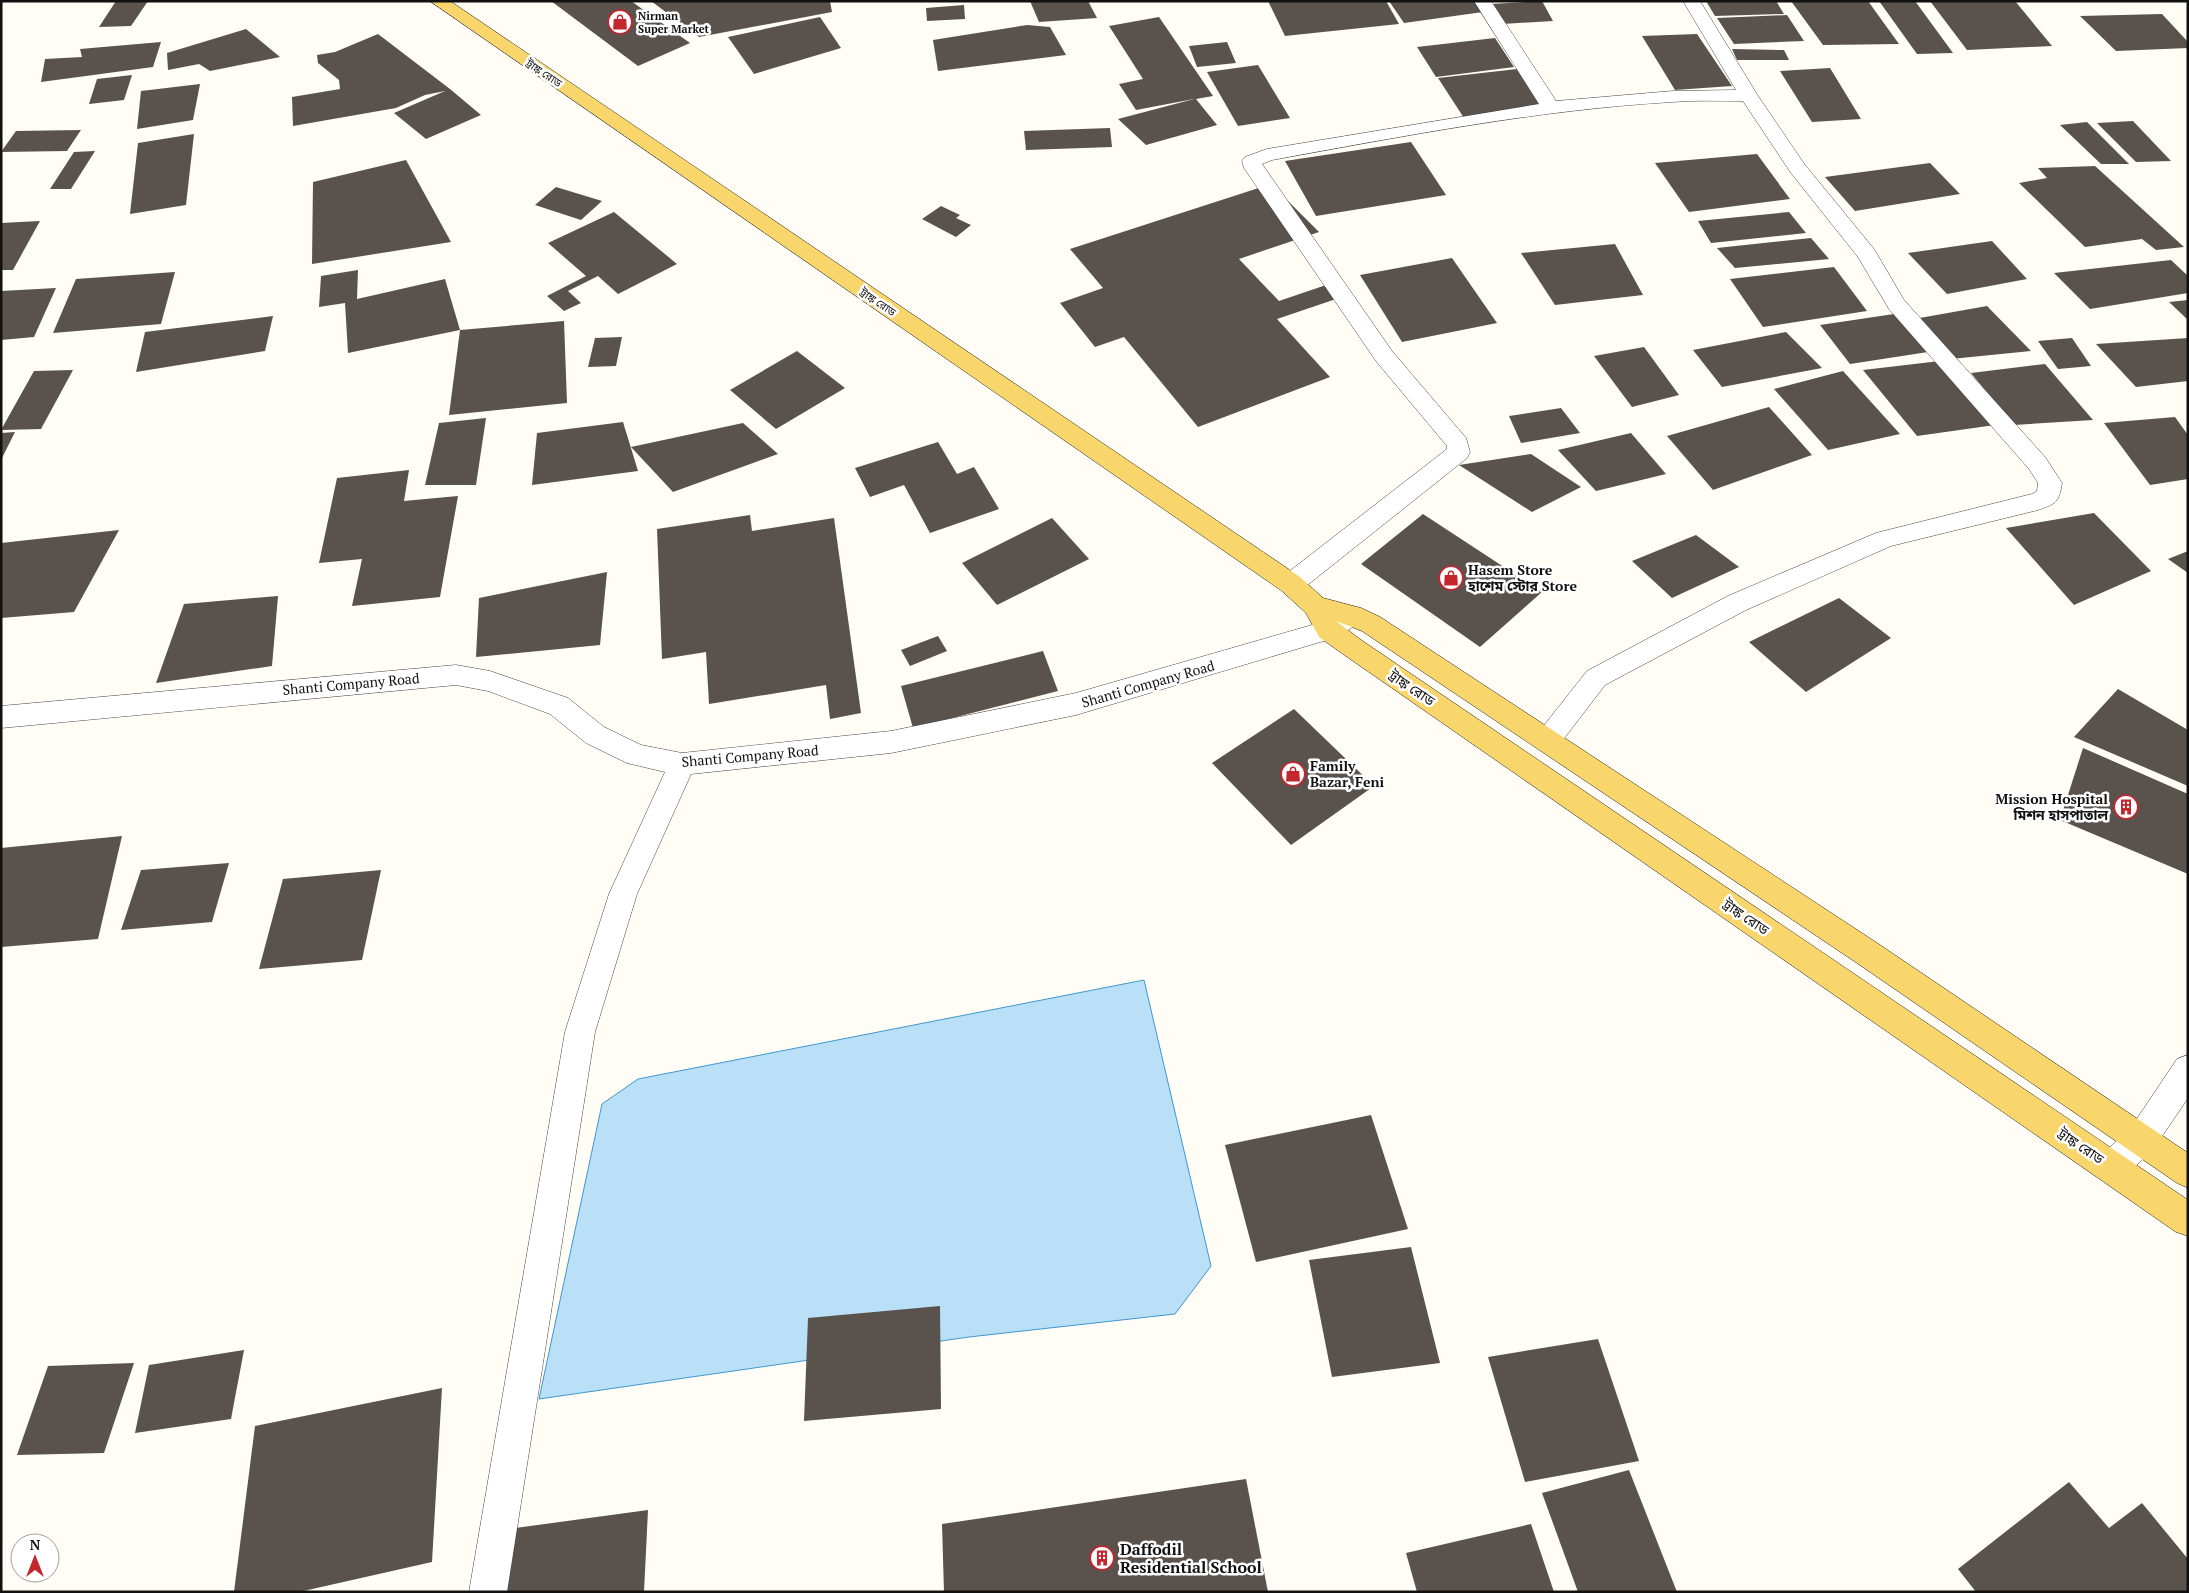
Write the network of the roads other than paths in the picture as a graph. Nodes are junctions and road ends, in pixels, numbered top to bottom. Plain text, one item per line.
1 (438, 1) edge
2 (1482, 1) edge
3 (1691, 1) edge
4 (1749, 96) junction
5 (1552, 109) junction
6 (1291, 584) junction
7 (1321, 618) junction
8 (1, 717) edge
9 (1547, 741) junction
10 (682, 764) junction
11 (2188, 1070) edge
12 (2141, 1140) junction
13 (2111, 1167) junction
14 (2188, 1172) edge
15 (2188, 1220) edge
16 (488, 1592) edge

1 - 6 main road, ট্রাঙ্ক রোড
2 - 5 street
3 - 4 street
4 - 5 street
4 - 9 street
5 - 6 street
6 - 7 main road, ট্রাঙ্ক রোড
7 - 9 main road
7 - 10 street, Shanti Company Road
7 - 13 main road, ট্রাঙ্ক রোড
8 - 10 street, Shanti Company Road
9 - 12 main road
10 - 16 street
11 - 12 street
12 - 13 street
12 - 14 main road
13 - 15 main road, ট্রাঙ্ক রোড

